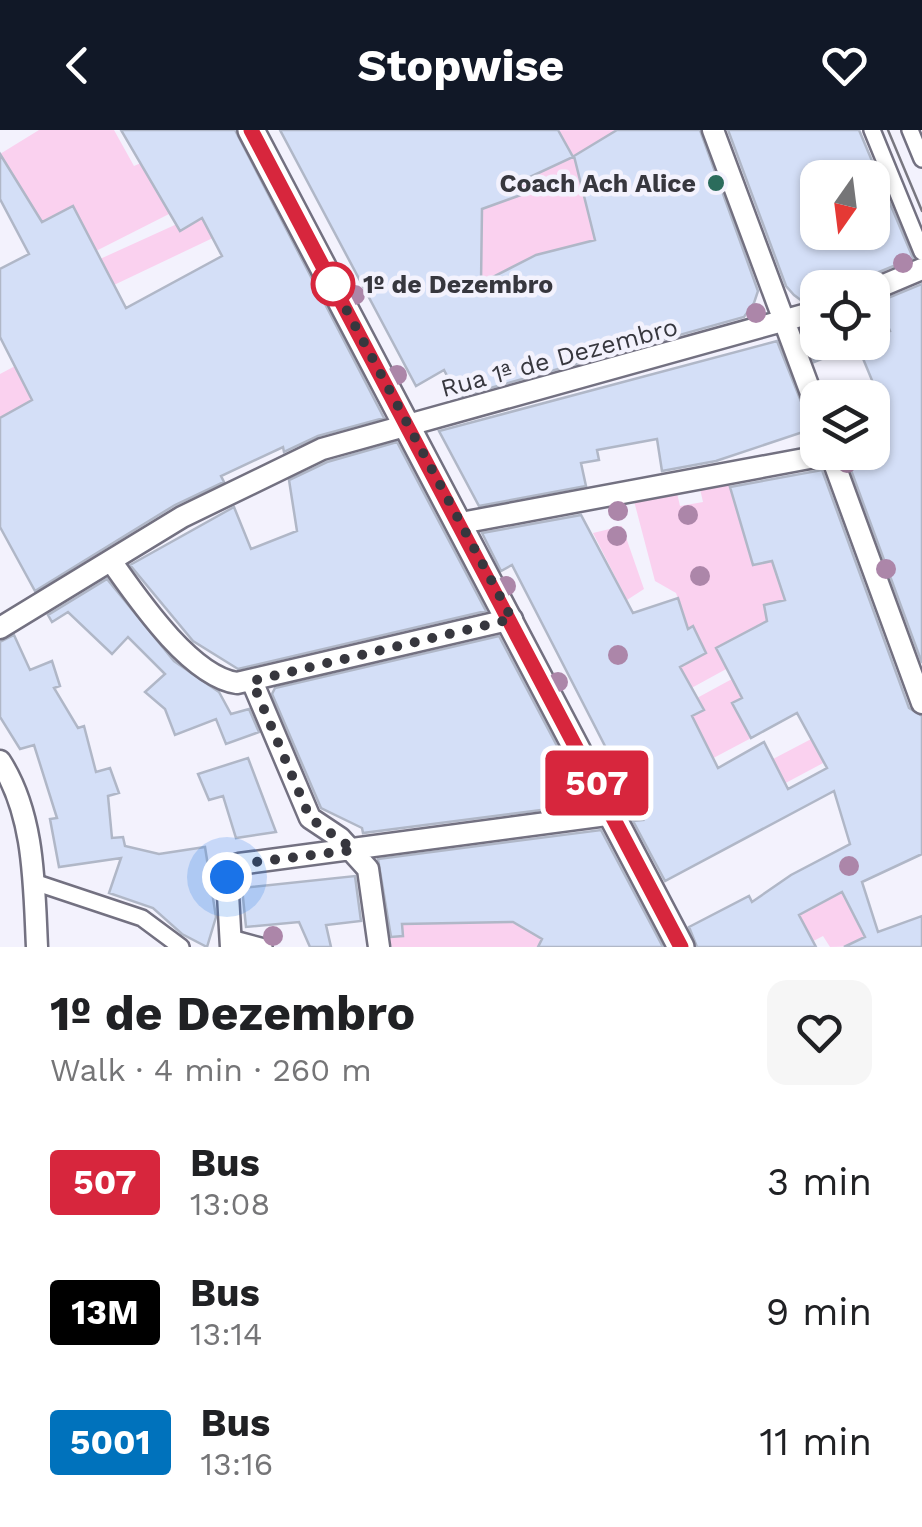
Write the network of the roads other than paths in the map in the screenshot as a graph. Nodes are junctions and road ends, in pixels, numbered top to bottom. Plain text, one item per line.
1 (251, 130) edge
2 (714, 130) edge
3 (910, 130) edge
4 (874, 131) edge
5 (922, 158) edge
6 (922, 252) edge
7 (922, 270) edge
8 (890, 283) edge
9 (800, 318) edge
10 (786, 323) junction
11 (806, 380) edge
12 (406, 424) junction
13 (800, 459) edge
14 (837, 470) edge
15 (462, 523) junction
16 (111, 561) junction
17 (512, 619) junction
18 (0, 628) edge
19 (252, 681) junction
20 (922, 704) edge
21 (0, 761) edge
22 (614, 814) junction
23 (354, 850) junction
24 (34, 882) junction
25 (37, 947) edge
26 (181, 947) edge
27 (231, 947) edge
28 (239, 947) edge
29 (264, 947) edge
30 (379, 947) edge
31 (681, 947) edge

1 - 12 street
2 - 10 street
3 - 5 street
4 - 6 street
7 - 8 street
9 - 10 street, Rua 1ª de Dezembro
10 - 11 street
10 - 12 street, Rua 1ª de Dezembro
12 - 15 street
12 - 16 street, Rua 1ª de Dezembro
13 - 15 street
14 - 20 street
15 - 17 street
16 - 18 street, Rua 1ª de Dezembro
16 - 19 street
17 - 19 street
17 - 22 street
19 - 23 street
21 - 24 street
22 - 23 street
22 - 31 street
23 - 27 street
23 - 30 street
24 - 25 street
24 - 26 street
28 - 29 street

